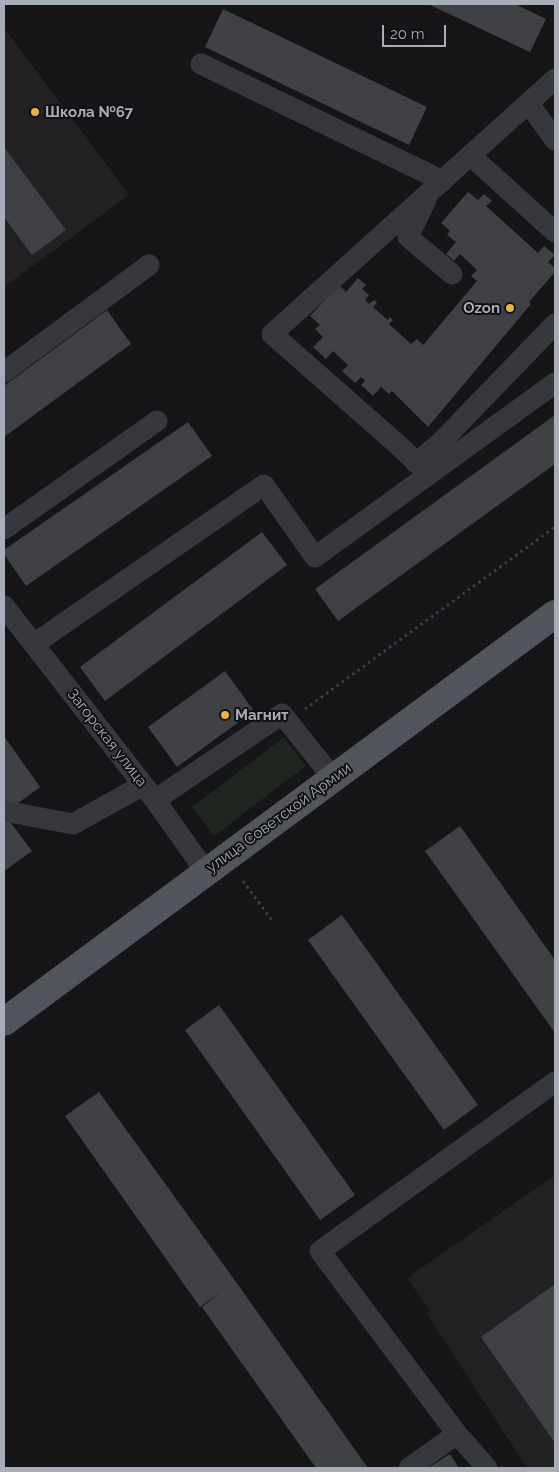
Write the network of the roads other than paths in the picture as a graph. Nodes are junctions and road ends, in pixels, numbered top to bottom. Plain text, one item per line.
1 (201, 64) dead end
2 (555, 79) edge
3 (529, 104) junction
4 (555, 140) edge
5 (470, 156) junction
6 (437, 186) junction
7 (555, 232) edge
8 (148, 265) dead end
9 (452, 274) dead end
10 (555, 324) edge
11 (4, 372) edge
12 (555, 383) edge
13 (156, 421) dead end
14 (423, 469) junction
15 (4, 528) edge
16 (4, 606) edge
17 (555, 614) edge
18 (34, 644) junction
19 (333, 778) junction
20 (149, 792) junction
21 (4, 811) edge
22 (206, 872) junction
23 (4, 1022) edge
24 (555, 1082) edge
25 (457, 1434) junction
26 (409, 1468) edge
27 (487, 1468) edge

1 - 6 street
2 - 3 street
3 - 4 street
3 - 5 street
5 - 6 street
5 - 7 street
6 - 9 street
6 - 14 street
8 - 11 street
10 - 14 street
12 - 14 street
13 - 15 street
14 - 18 street
16 - 18 street, Загорская улица
17 - 19 main road, улица Советской Армии
18 - 20 street, Загорская улица
19 - 20 street
19 - 22 main road, улица Советской Армии
20 - 21 street
20 - 22 street, Загорская улица
22 - 23 main road, улица Советской Армии
24 - 25 street
25 - 26 street
25 - 27 street

